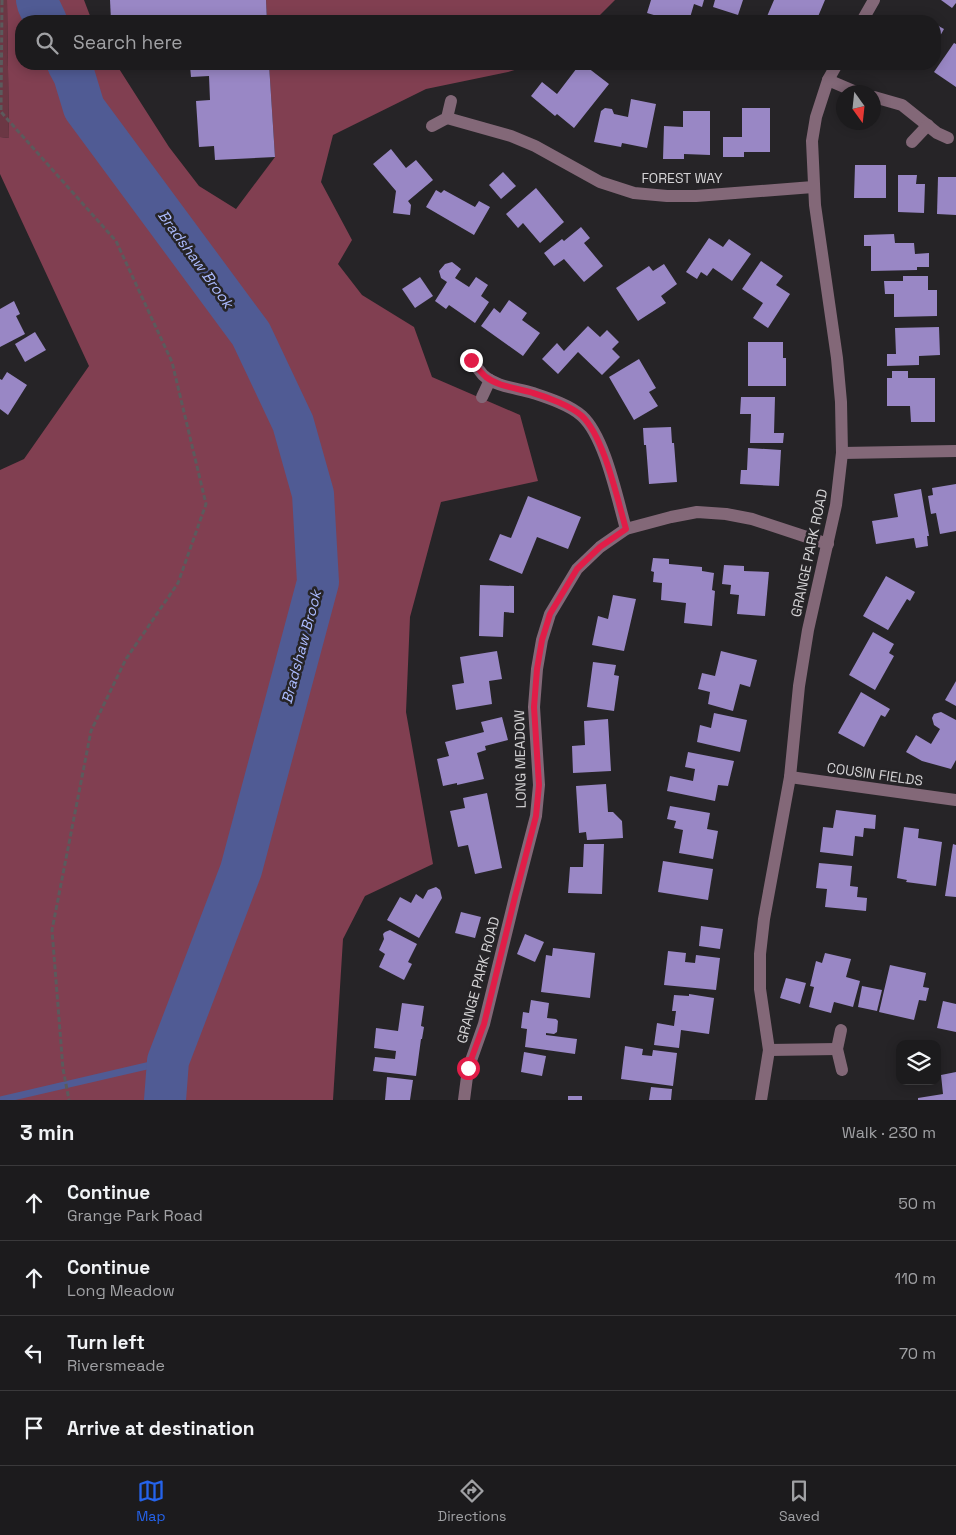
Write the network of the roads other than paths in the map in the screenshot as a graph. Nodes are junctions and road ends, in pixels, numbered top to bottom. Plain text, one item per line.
1 (874, 0) edge
2 (865, 15) edge
3 (834, 70) edge
4 (828, 80) junction
5 (840, 85) edge
6 (881, 99) edge
7 (451, 101) dead end
8 (447, 118) junction
9 (928, 125) junction
10 (432, 126) dead end
11 (948, 138) dead end
12 (912, 142) dead end
13 (813, 186) junction
14 (471, 360) dead end
15 (490, 380) junction
16 (482, 397) dead end
17 (956, 451) edge
18 (842, 453) junction
19 (626, 529) junction
20 (828, 544) junction
21 (790, 777) junction
22 (956, 800) edge
23 (515, 897) joint
24 (842, 1030) dead end
25 (837, 1049) junction
26 (769, 1050) junction
27 (842, 1070) dead end
28 (464, 1100) edge
29 (761, 1100) edge

1 - 2 street
3 - 4 street, GRANGE PARK ROAD
4 - 5 street
4 - 13 street, GRANGE PARK ROAD
6 - 9 street
7 - 8 street
8 - 10 street
8 - 13 street, FOREST WAY
9 - 11 street
9 - 12 street
13 - 18 street, GRANGE PARK ROAD
14 - 15 street
15 - 16 street
15 - 19 street
17 - 18 street
18 - 20 street, GRANGE PARK ROAD
19 - 20 street, LONG MEADOW
19 - 23 street, LONG MEADOW
20 - 21 street, GRANGE PARK ROAD
21 - 22 street, COUSIN FIELDS
21 - 26 street, GRANGE PARK ROAD
23 - 28 street, GRANGE PARK ROAD
24 - 25 street
25 - 26 street
25 - 27 street
26 - 29 street, GRANGE PARK ROAD

